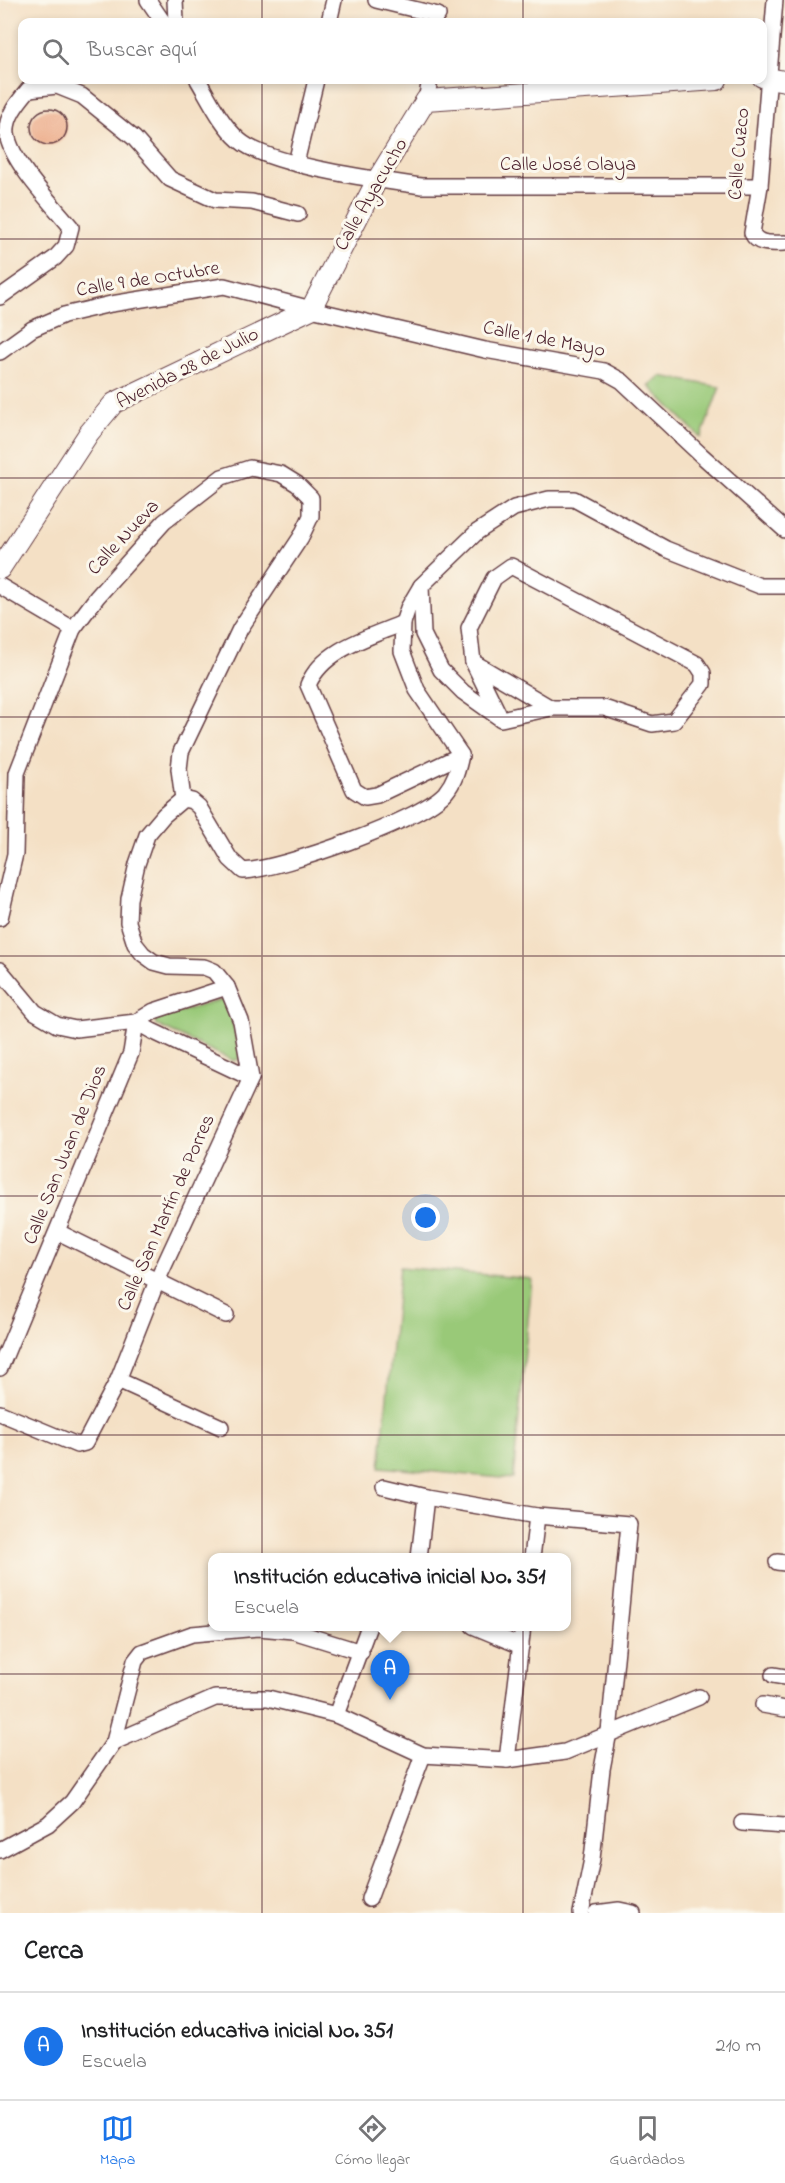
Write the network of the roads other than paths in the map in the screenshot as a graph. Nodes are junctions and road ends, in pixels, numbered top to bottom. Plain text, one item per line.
1 (148, 0) edge
2 (175, 0) edge
3 (334, 0) edge
4 (376, 0) edge
5 (775, 0) edge
6 (439, 12) edge
7 (160, 18) edge
8 (176, 18) edge
9 (330, 18) edge
10 (772, 78) edge
11 (200, 84) edge
12 (315, 84) edge
13 (429, 84) edge
14 (659, 84) edge
15 (426, 100) junction
16 (296, 163) junction
17 (377, 180) junction
18 (760, 186) junction
19 (298, 214) dead end
20 (785, 243) edge
21 (0, 297) edge
22 (311, 309) junction
23 (0, 352) edge
24 (785, 530) edge
25 (0, 569) edge
26 (0, 586) edge
27 (422, 586) junction
28 (785, 586) edge
29 (403, 623) junction
30 (73, 629) junction
31 (473, 662) junction
32 (551, 708) junction
33 (501, 719) junction
34 (461, 755) junction
35 (183, 800) junction
36 (0, 918) edge
37 (0, 970) edge
38 (227, 987) junction
39 (136, 1022) junction
40 (251, 1078) junction
41 (58, 1232) junction
42 (157, 1281) junction
43 (226, 1315) dead end
44 (0, 1368) edge
45 (118, 1380) junction
46 (0, 1413) edge
47 (221, 1427) dead end
48 (384, 1487) dead end
49 (426, 1497) junction
50 (537, 1516) junction
51 (419, 1553) edge
52 (532, 1553) edge
53 (225, 1631) edge
54 (293, 1631) edge
55 (367, 1631) edge
56 (484, 1631) edge
57 (522, 1631) edge
58 (521, 1646) junction
59 (361, 1652) junction
60 (699, 1697) dead end
61 (763, 1705) dead end
62 (785, 1709) edge
63 (336, 1715) junction
64 (609, 1732) junction
65 (114, 1742) junction
66 (423, 1755) junction
67 (507, 1760) junction
68 (742, 1823) dead end
69 (785, 1826) edge
70 (0, 1850) edge
71 (369, 1899) dead end
72 (581, 1913) edge
73 (596, 1913) edge
74 (633, 1913) edge

1 - 7 street
2 - 8 street
3 - 9 street
4 - 6 street
5 - 10 street, Calle Cuzco
10 - 18 street, Calle Cuzco
11 - 16 street, Calle José Olaya
12 - 16 street
13 - 15 street, Calle Ayacucho
14 - 15 street
15 - 17 street, Calle Ayacucho
16 - 17 street, Calle José Olaya
17 - 18 street, Calle José Olaya
17 - 22 street, Calle Ayacucho
18 - 20 street, Calle Cuzco
19 - 21 street
22 - 23 street, Calle 9 de Octubre
22 - 24 street, Calle 1 de Mayo
22 - 25 street, Avenida 28 de Julio
26 - 30 street
27 - 28 street
27 - 29 street
27 - 33 street
29 - 34 street
29 - 34 street
30 - 35 street, Calle Nueva
30 - 36 street, Calle Nueva
31 - 32 street
31 - 32 street
31 - 33 street
32 - 33 street
34 - 35 street
35 - 38 street
37 - 39 street
38 - 39 street
38 - 40 street
39 - 40 street
39 - 41 street, Calle San Juan de Dios
40 - 42 street, Calle San Martín de Porres
41 - 42 street
41 - 44 street, Calle San Juan de Dios
42 - 43 street
42 - 45 street, Calle San Martín de Porres
45 - 46 street, Calle San Martín de Porres
45 - 47 street
48 - 49 street
49 - 50 street
49 - 51 street
50 - 52 street
50 - 64 street
53 - 65 street
54 - 59 street
55 - 59 street
56 - 58 street
57 - 58 street
58 - 67 street
59 - 63 street
60 - 64 street
61 - 62 street
63 - 65 street
63 - 66 street
64 - 67 street
64 - 72 street
65 - 70 street
66 - 67 street
66 - 71 street
68 - 69 street
73 - 74 street

